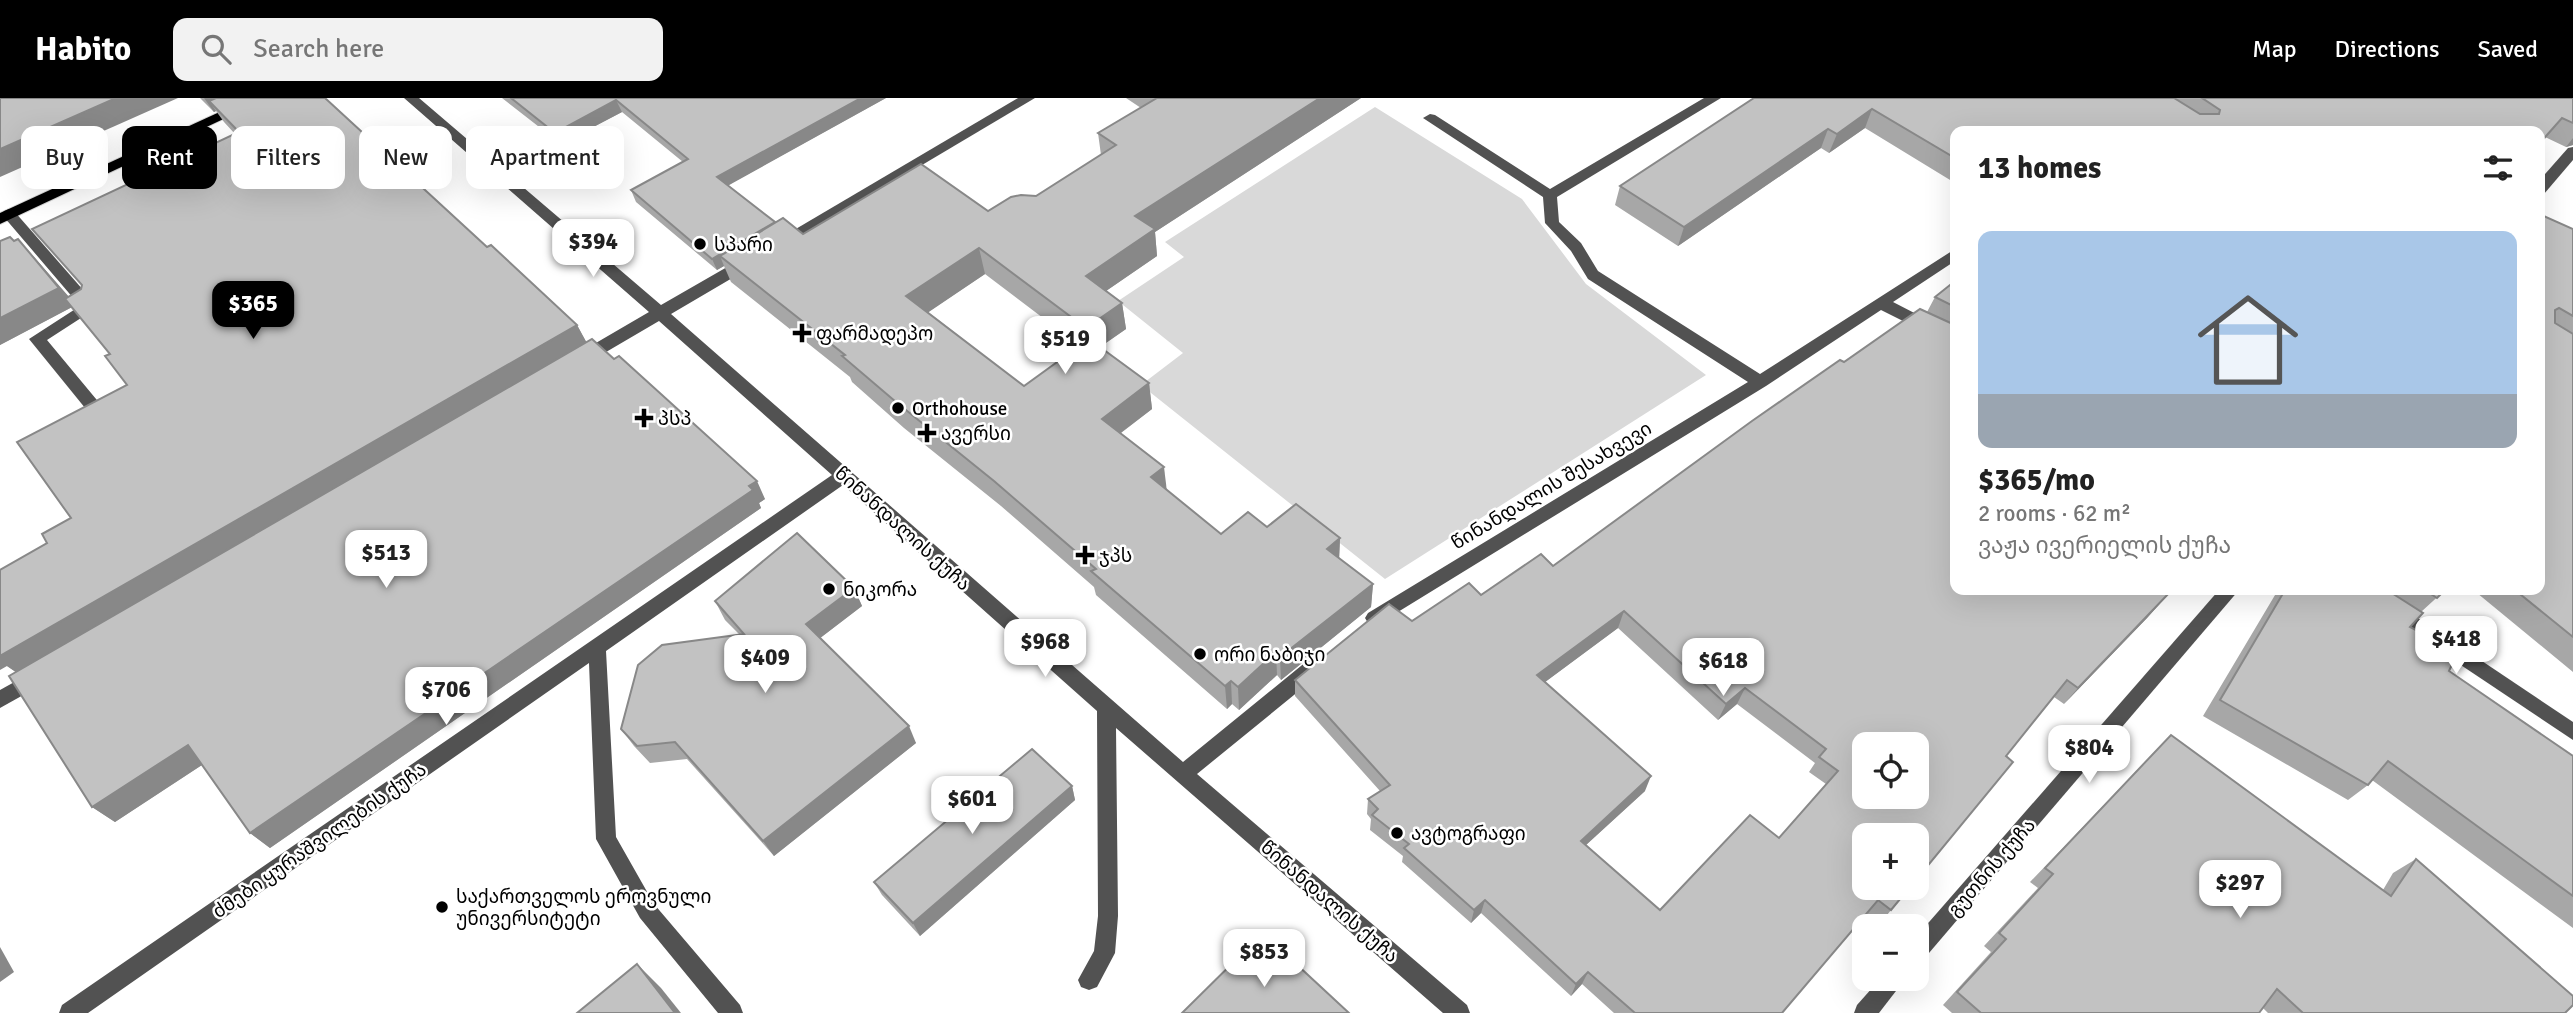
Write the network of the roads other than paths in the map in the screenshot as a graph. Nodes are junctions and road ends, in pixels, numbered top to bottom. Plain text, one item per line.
1 (261, 98) edge
2 (411, 98) edge
3 (1028, 98) edge
4 (1714, 98) edge
5 (1430, 118) dead end
6 (2573, 151) edge
7 (2545, 184) edge
8 (1550, 195) junction
9 (4, 217) edge
10 (1950, 257) edge
11 (1881, 303) junction
12 (660, 313) junction
13 (1950, 338) edge
14 (569, 366) edge
15 (1760, 382) junction
16 (100, 415) edge
17 (845, 475) junction
18 (2226, 595) edge
19 (2369, 595) edge
20 (1364, 626) edge
21 (597, 647) junction
22 (1332, 653) edge
23 (47, 672) edge
24 (0, 700) edge
25 (1106, 708) junction
26 (2573, 732) edge
27 (1184, 774) junction
28 (1929, 938) edge
29 (1089, 981) dead end
30 (1884, 991) edge
31 (70, 1013) edge
32 (732, 1013) edge
33 (1459, 1013) edge
34 (1865, 1013) edge

1 - 9 main road
2 - 12 street, წინანდალის ქუჩა
3 - 12 street
4 - 8 street
5 - 8 street
6 - 7 street
8 - 15 street
9 - 16 street
10 - 11 street, წინანდალის შესახვევი
11 - 13 street
11 - 15 street, წინანდალის შესახვევი
12 - 14 street
12 - 17 street, წინანდალის ქუჩა
15 - 20 street, წინანდალის შესახვევი
17 - 21 street, ძმები ყურაშვილების ქუჩა
17 - 25 street, წინანდალის ქუჩა
18 - 28 street, გუთნის ქუჩა
19 - 26 street
21 - 31 street, ძმები ყურაშვილების ქუჩა
21 - 32 street
22 - 27 street
23 - 24 street
25 - 27 street, წინანდალის ქუჩა
25 - 29 street
27 - 33 street, წინანდალის ქუჩა
30 - 34 street

